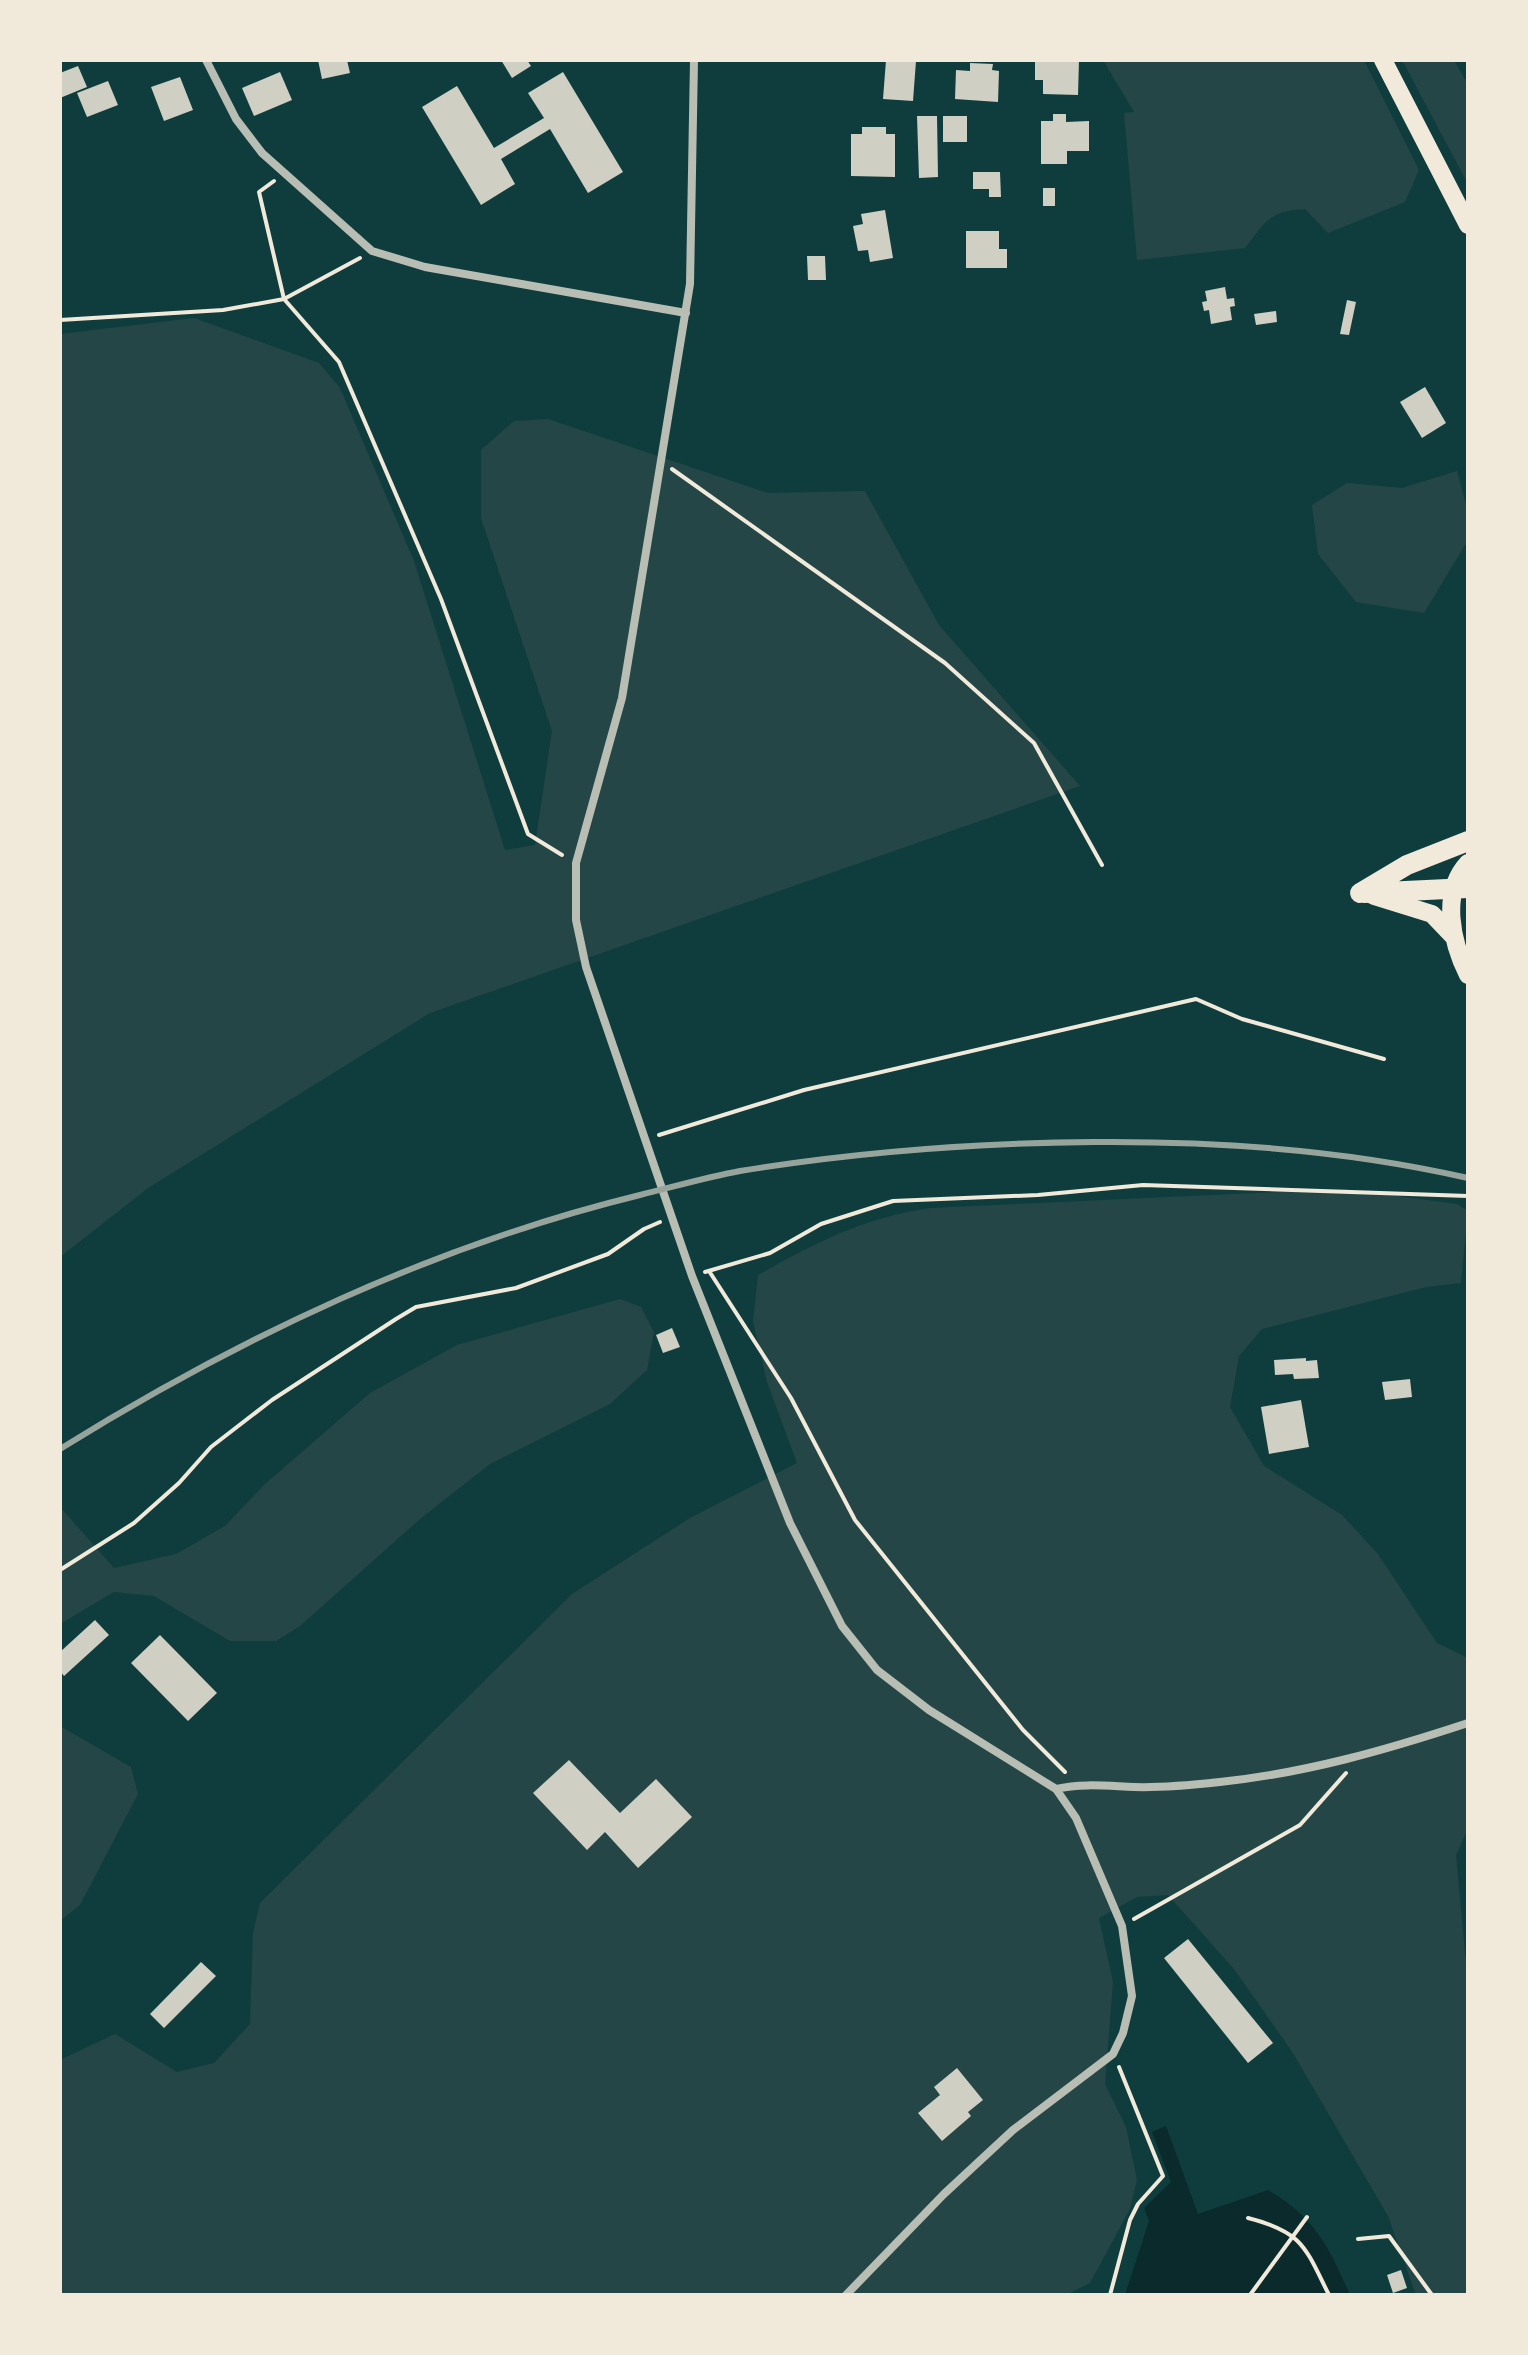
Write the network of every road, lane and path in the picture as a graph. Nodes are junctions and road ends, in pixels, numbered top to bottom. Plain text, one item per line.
1 (206, 60) edge
2 (694, 60) edge
3 (1383, 60) edge
4 (283, 175) junction
5 (1468, 225) edge
6 (372, 251) junction
7 (284, 299) junction
8 (686, 313) junction
9 (60, 320) edge
10 (662, 464) junction
11 (1468, 841) edge
12 (576, 863) junction
13 (1468, 863) edge
14 (1102, 865) dead end
15 (1462, 888) edge
16 (1360, 893) junction
17 (1454, 937) junction
18 (1468, 975) edge
19 (1384, 1059) dead end
20 (645, 1139) junction
21 (1468, 1196) edge
22 (671, 1218) junction
23 (709, 1271) junction
24 (692, 1276) junction
25 (60, 1570) edge
26 (1468, 1723) edge
27 (1359, 1759) junction
28 (1076, 1784) junction
29 (1056, 1789) junction
30 (1122, 1926) junction
31 (1113, 2054) junction
32 (1307, 2217) dead end
33 (1248, 2218) dead end
34 (1291, 2236) junction
35 (1358, 2239) dead end
36 (846, 2295) edge
37 (1110, 2295) edge
38 (1250, 2295) edge
39 (1329, 2295) edge
40 (1432, 2295) edge

1 - 4 street
2 - 8 street
3 - 5 main road
4 - 6 street
4 - 7 path
6 - 7 path
6 - 8 street
7 - 9 path
7 - 12 path
8 - 10 street
10 - 12 street
10 - 14 path
11 - 16 highway
12 - 20 street
13 - 15 main road
15 - 16 highway
15 - 17 main road
16 - 17 main road
17 - 18 main road
19 - 20 path
20 - 22 street
21 - 23 path
22 - 24 street
22 - 25 path
23 - 24 path
23 - 28 path
24 - 29 street
26 - 27 street
27 - 28 street
27 - 30 path
28 - 29 street
29 - 30 street
30 - 31 street
31 - 36 street
31 - 37 path
32 - 34 path
33 - 34 path
34 - 38 path
34 - 39 path
35 - 40 path

